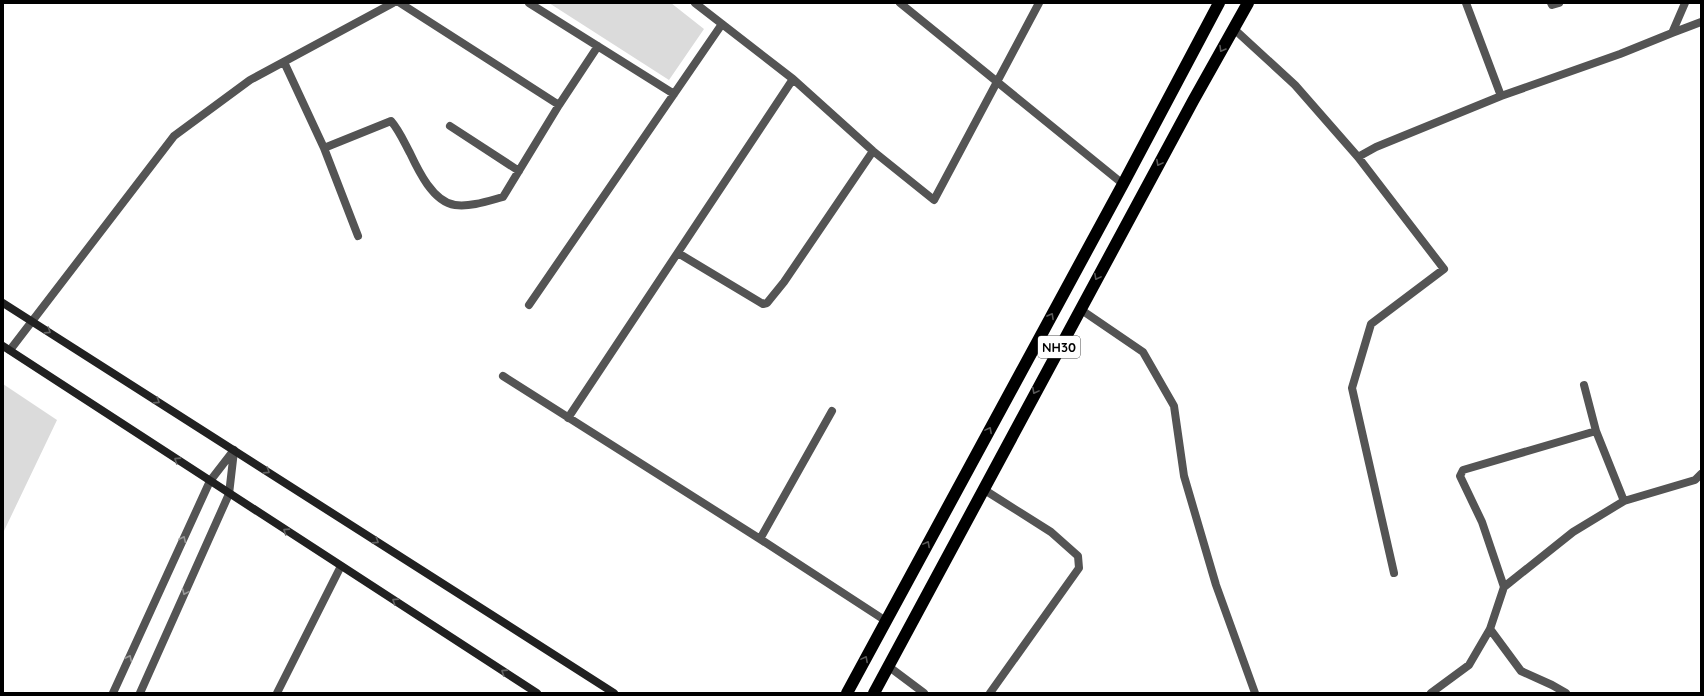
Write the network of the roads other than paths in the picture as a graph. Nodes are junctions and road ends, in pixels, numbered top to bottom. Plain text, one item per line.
1 (393, 3) edge
2 (400, 3) edge
3 (529, 3) edge
4 (695, 3) edge
5 (900, 3) edge
6 (1039, 3) edge
7 (1220, 3) edge
8 (1248, 3) edge
9 (1466, 3) edge
10 (1551, 3) edge
11 (1559, 3) edge
12 (1685, 3) edge
13 (1701, 22) edge
14 (722, 24) junction
15 (1234, 28) junction
16 (1672, 32) junction
17 (598, 46) junction
18 (284, 62) junction
19 (793, 79) junction
20 (997, 82) junction
21 (674, 94) junction
22 (1502, 96) junction
23 (559, 105) junction
24 (450, 126) dead end
25 (324, 148) junction
26 (873, 151) junction
27 (1358, 158) junction
28 (519, 171) junction
29 (1123, 184) junction
30 (358, 236) dead end
31 (678, 252) junction
32 (3, 303) edge
33 (529, 306) dead end
34 (1080, 309) junction
35 (32, 321) junction
36 (6, 348) edge
37 (503, 376) dead end
38 (1584, 385) dead end
39 (832, 411) dead end
40 (568, 418) junction
41 (1596, 431) junction
42 (234, 450) junction
43 (1701, 474) edge
44 (210, 481) junction
45 (983, 489) junction
46 (229, 494) junction
47 (1624, 501) junction
48 (760, 539) junction
49 (341, 566) junction
50 (1394, 573) dead end
51 (1504, 587) junction
52 (886, 621) junction
53 (1490, 629) junction
54 (888, 666) junction
55 (113, 693) edge
56 (140, 693) edge
57 (277, 693) edge
58 (537, 693) edge
59 (614, 693) edge
60 (847, 693) edge
61 (874, 693) edge
62 (924, 693) edge
63 (990, 693) edge
64 (1255, 693) edge
65 (1431, 693) edge
66 (1566, 693) edge

1 - 18 street
2 - 23 street
3 - 17 street
4 - 14 street
5 - 20 street
6 - 20 street
7 - 29 highway, NH30
8 - 15 highway, NH30
9 - 22 street
10 - 11 street
12 - 16 street
13 - 16 street
14 - 19 street
14 - 21 street
15 - 27 street
15 -> 34 highway, NH30
16 - 22 street
17 - 21 street
17 - 23 street
18 - 25 street
18 - 35 street
19 - 26 street
19 - 31 street
20 - 26 street
20 - 29 street
21 - 33 street
22 - 27 street
23 - 28 street
24 - 28 street
25 - 28 street
25 - 30 street
26 - 31 street
27 - 50 street
52 -> 29 highway, NH30
31 - 40 street
32 - 35 street
34 -> 45 highway, NH30
34 - 64 street
35 - 36 street
35 -> 42 street
44 -> 36 street
37 - 40 street
38 - 41 street
39 - 48 street
40 - 48 street
41 - 47 street
41 - 51 street
42 - 44 street
42 - 46 street
42 -> 59 street
43 - 47 street
44 - 46 street
55 -> 44 street
45 - 54 highway, NH30
45 - 63 street
49 -> 46 street
46 -> 56 street
47 - 51 street
48 - 52 street
49 - 57 street
58 -> 49 street
51 - 53 street
60 -> 52 highway, NH30
53 - 65 street
53 - 66 street
54 - 61 highway, NH30
54 - 62 street

